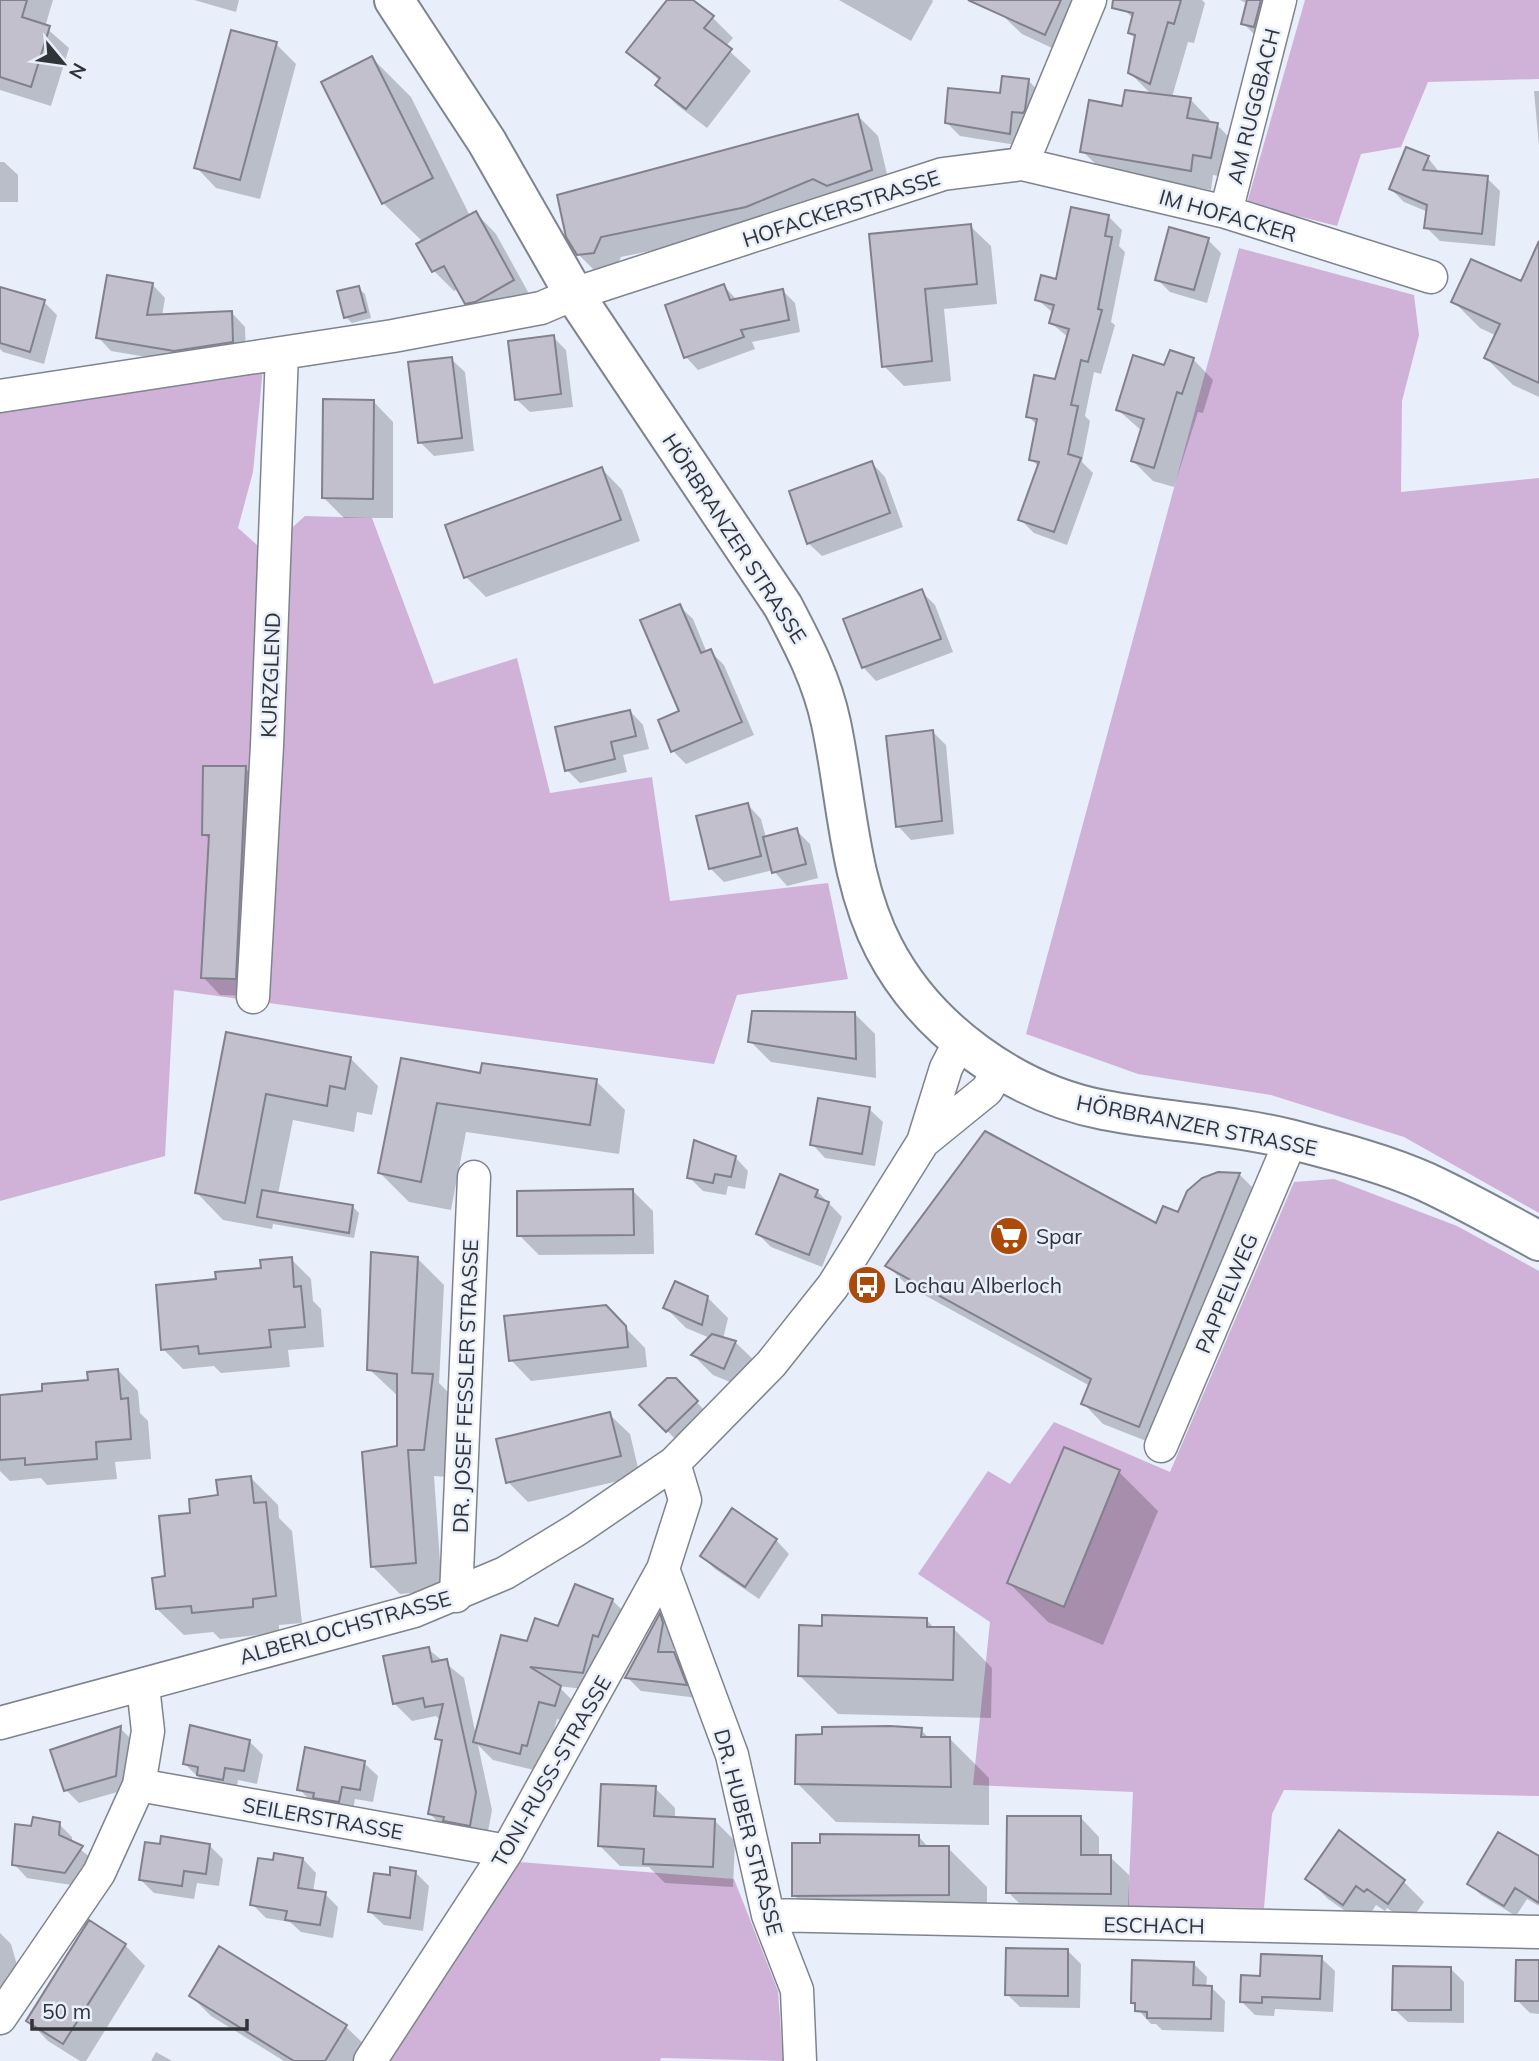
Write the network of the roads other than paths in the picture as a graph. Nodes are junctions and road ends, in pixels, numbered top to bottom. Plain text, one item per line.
1 (394, 0) edge
2 (1090, 0) edge
3 (1280, 0) edge
4 (1022, 164) junction
5 (1226, 212) junction
6 (1431, 277) dead end
7 (574, 294) junction
8 (282, 353) junction
9 (0, 396) edge
10 (253, 997) dead end
11 (960, 1041) junction
12 (1000, 1067) junction
13 (1291, 1140) junction
14 (922, 1142) junction
15 (474, 1177) dead end
16 (1539, 1241) edge
17 (1161, 1446) dead end
18 (674, 1462) junction
19 (663, 1569) junction
20 (456, 1596) junction
21 (143, 1686) junction
22 (0, 1723) edge
23 (139, 1785) junction
24 (507, 1851) junction
25 (768, 1915) junction
26 (1539, 1932) edge
27 (0, 2018) edge
28 (370, 2061) edge
29 (800, 2061) edge

1 - 7 street, HÖRBRANZER STRASSE
2 - 4 street
3 - 5 street, AM RUGGBACH
4 - 5 street, IM HOFACKER
4 - 7 street, HOFACKERSTRASSE
5 - 6 street, IM HOFACKER
7 - 8 street
7 - 11 street, HÖRBRANZER STRASSE
8 - 9 street
8 - 10 street, KURZGLEND
11 - 12 street, HÖRBRANZER STRASSE
11 - 14 street, ALBERLOCHSTRASSE
12 - 13 street, HÖRBRANZER STRASSE
12 - 14 street, ALBERLOCHSTRASSE
13 - 16 street, HÖRBRANZER STRASSE
13 - 17 street, PAPPELWEG
14 - 18 street, ALBERLOCHSTRASSE
15 - 20 street, DR. JOSEF FESSLER STRASSE
18 - 19 street, TONI-RUSS-STRASSE
18 - 20 street, ALBERLOCHSTRASSE
19 - 24 street, TONI-RUSS-STRASSE
19 - 25 street, DR. HUBER STRASSE
20 - 21 street, ALBERLOCHSTRASSE
21 - 22 street, ALBERLOCHSTRASSE
21 - 23 street
23 - 24 street, SEILERSTRASSE
23 - 27 street
24 - 28 street, TONI-RUSS-STRASSE
25 - 26 street, ESCHACH
25 - 29 street, DR. HUBER STRASSE

